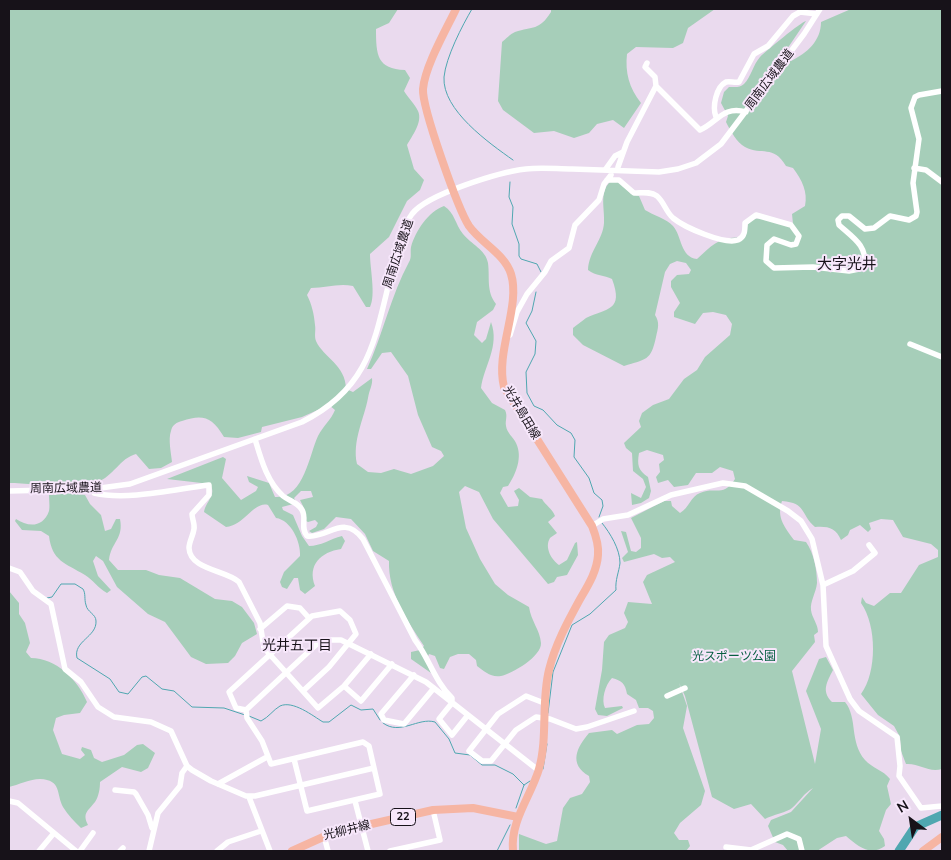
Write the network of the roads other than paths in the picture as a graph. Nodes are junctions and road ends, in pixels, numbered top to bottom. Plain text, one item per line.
1 (456, 9) edge
2 (819, 11) edge
3 (647, 63) dead end
4 (656, 86) junction
5 (942, 91) edge
6 (746, 112) junction
7 (716, 117) junction
8 (623, 152) junction
9 (618, 167) dead end
10 (914, 168) junction
11 (605, 170) junction
12 (612, 175) dead end
13 (607, 180) junction
14 (942, 182) edge
15 (455, 190) junction
16 (506, 337) junction
17 (910, 344) dead end
18 (942, 356) edge
19 (255, 439) junction
20 (93, 490) junction
21 (9, 491) edge
22 (592, 526) junction
23 (869, 545) dead end
24 (9, 568) edge
25 (823, 586) junction
26 (309, 618) junction
27 (260, 629) junction
28 (349, 644) junction
29 (371, 654) junction
30 (269, 656) junction
31 (392, 664) junction
32 (286, 673) junction
33 (414, 675) junction
34 (344, 686) junction
35 (434, 688) junction
36 (685, 688) dead end
37 (303, 691) junction
38 (667, 696) dead end
39 (452, 703) junction
40 (544, 703) junction
41 (634, 711) dead end
42 (247, 714) junction
43 (468, 715) junction
44 (543, 719) junction
45 (486, 730) junction
46 (504, 744) junction
47 (266, 757) junction
48 (294, 759) junction
49 (187, 766) junction
50 (374, 768) junction
51 (538, 770) junction
52 (218, 784) junction
53 (300, 786) junction
54 (115, 790) dead end
55 (249, 797) junction
56 (355, 801) junction
57 (9, 802) edge
58 (942, 806) edge
59 (432, 810) junction
60 (518, 818) junction
61 (362, 827) junction
62 (152, 830) junction
63 (261, 831) junction
64 (54, 833) junction
65 (93, 833) dead end
66 (324, 836) junction
67 (942, 837) edge
68 (726, 847) dead end
69 (39, 851) edge
70 (76, 851) edge
71 (80, 851) edge
72 (149, 851) edge
73 (216, 851) edge
74 (270, 851) edge
75 (292, 851) edge
76 (328, 851) edge
77 (368, 851) edge
78 (390, 851) edge
79 (513, 851) edge
80 (802, 851) edge
81 (923, 851) edge

1 - 15 main road, 光井島田線
2 - 6 street, 周南広域農道
2 - 7 street
3 - 4 street
4 - 7 street
4 - 8 street
5 - 10 street
6 - 7 street
6 - 11 street, 周南広域農道
8 - 9 street
8 - 11 street
10 - 13 street
10 - 14 street
11 - 15 street, 周南広域農道
12 - 13 street
13 - 16 street
15 - 16 main road, 光井島田線
15 - 19 street, 周南広域農道
16 - 22 main road, 光井島田線
17 - 18 street
19 - 20 street, 周南広域農道
19 - 39 street
20 - 21 street, 周南広域農道
20 - 27 street
22 - 25 street
22 - 40 main road, 光井島田線
23 - 25 street
24 - 49 street
25 - 58 street
26 - 27 street
26 - 28 street
26 - 30 street
27 - 30 street
28 - 29 street
28 - 32 street
28 - 37 street
29 - 31 street
29 - 34 street
30 - 32 street
30 - 42 street
31 - 33 street
31 - 34 street
32 - 37 street
32 - 42 street
33 - 35 street
33 - 35 street
34 - 37 street
35 - 39 street
36 - 38 street
39 - 43 street
39 - 43 street
40 - 44 main road, 光井島田線
40 - 45 street
41 - 44 street
42 - 47 street
43 - 45 street
44 - 46 street
44 - 51 main road, 光井島田線
45 - 46 street
45 - 46 street
46 - 51 street
47 - 48 street
47 - 52 street
48 - 50 street
48 - 53 street
49 - 52 street
49 - 62 street
50 - 53 street
50 - 56 street
51 - 60 main road, 光井島田線
52 - 55 street
53 - 55 street
53 - 56 street
54 - 62 street
55 - 63 street
56 - 61 street
57 - 64 street
59 - 60 main road, 光柳井線 / 22
59 - 61 main road, 光柳井線 / 22
59 - 78 street
60 - 79 main road
61 - 66 main road, 光柳井線 / 22
61 - 77 street
62 - 72 street
63 - 73 street
63 - 74 street
64 - 69 street
64 - 70 street
65 - 71 street
66 - 75 main road, 光柳井線 / 22
66 - 76 street
67 - 81 main road
68 - 80 street

